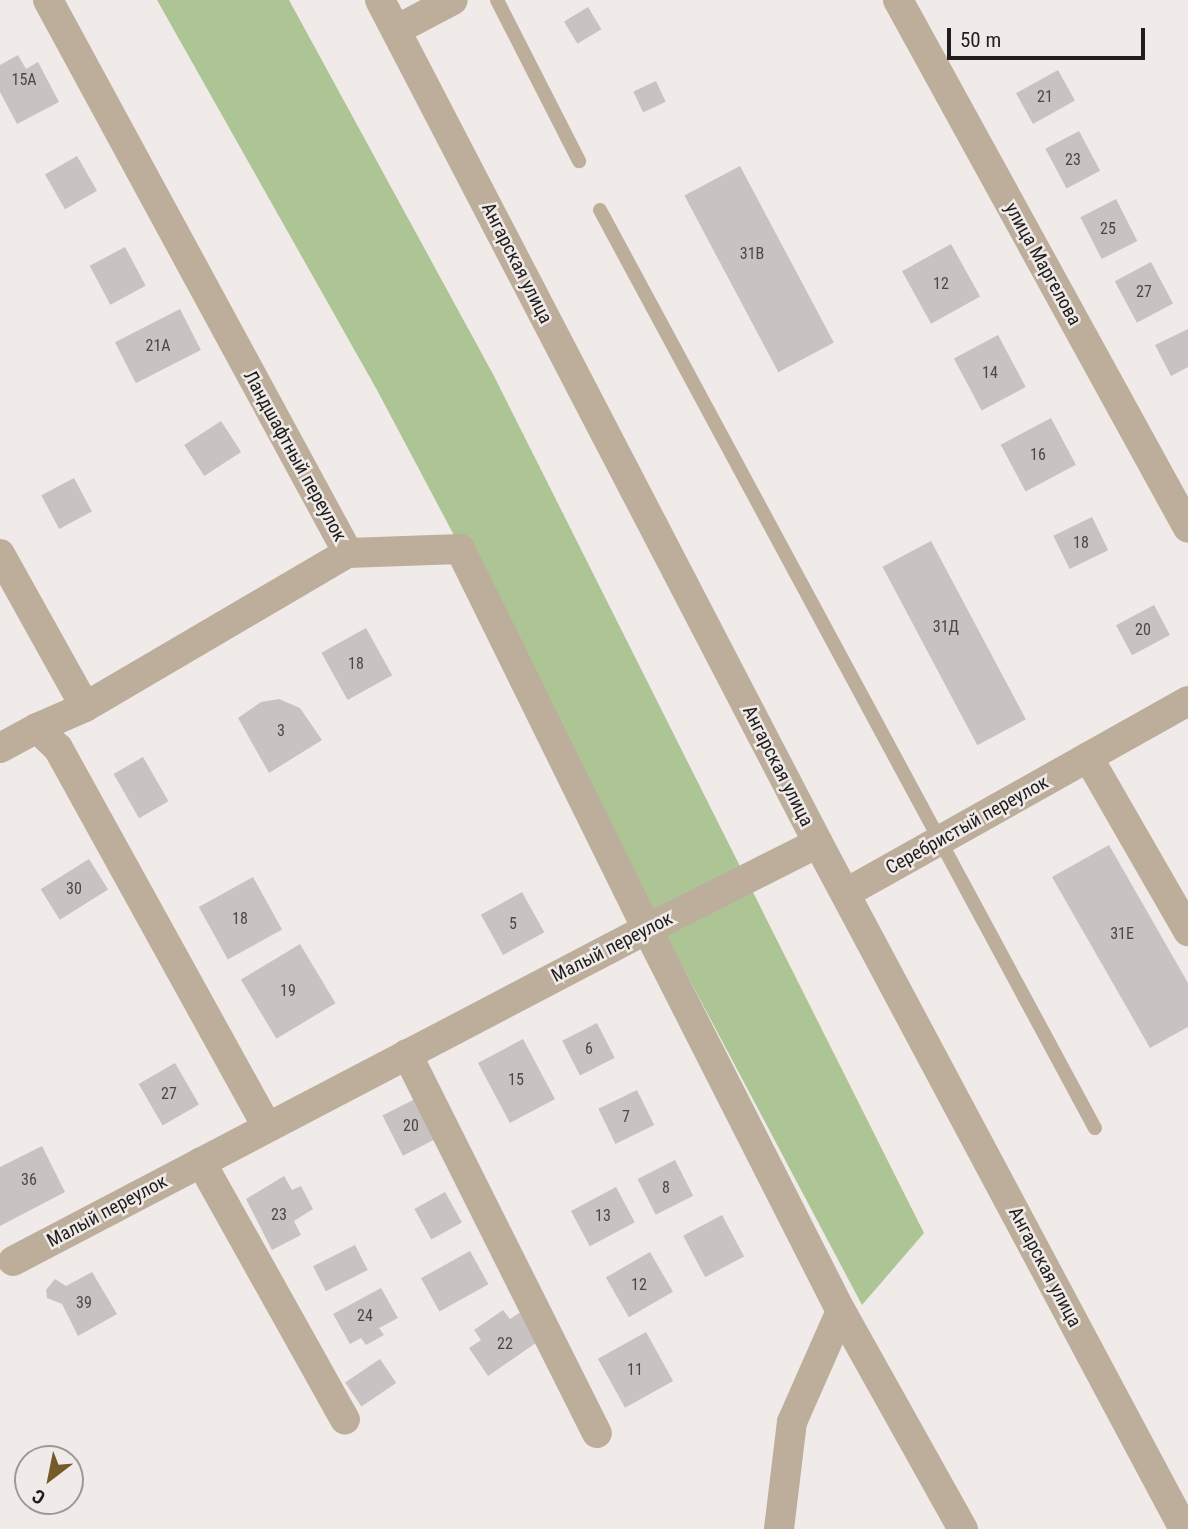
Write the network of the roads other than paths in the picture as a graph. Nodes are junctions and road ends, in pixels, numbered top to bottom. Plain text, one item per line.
1 (48, 0) edge
2 (380, 0) edge
3 (453, 0) edge
4 (497, 0) edge
5 (898, 0) edge
6 (396, 30) junction
7 (579, 161) dead end
8 (600, 210) dead end
9 (1188, 528) edge
10 (348, 553) junction
11 (0, 554) edge
12 (1188, 701) edge
13 (85, 707) junction
14 (47, 738) junction
15 (0, 748) edge
16 (1088, 757) junction
17 (938, 841) junction
18 (818, 843) junction
19 (846, 893) junction
20 (647, 929) junction
21 (1188, 930) edge
22 (407, 1054) junction
23 (267, 1126) junction
24 (1095, 1128) dead end
25 (201, 1162) junction
26 (13, 1261) dead end
27 (841, 1311) junction
28 (345, 1420) dead end
29 (597, 1433) dead end
30 (779, 1529) edge
31 (963, 1529) edge
32 (1184, 1529) edge

1 - 10 street, Ландшафтный переулок
2 - 6 street, Ангарская улица
3 - 6 street
4 - 7 lane
5 - 9 street, улица Маргелова
6 - 18 street, Ангарская улица
8 - 17 lane
10 - 13 street
10 - 20 street, Ландшафтный переулок
11 - 13 street
12 - 16 street, Серебристый переулок
13 - 14 street
14 - 15 street
14 - 23 street
16 - 17 street, Серебристый переулок
16 - 21 street
17 - 19 street, Серебристый переулок
17 - 24 lane
18 - 19 street, Ангарская улица
18 - 20 street, Малый переулок
19 - 32 street, Ангарская улица
20 - 22 street, Малый переулок
20 - 27 street
22 - 23 street, Малый переулок
22 - 29 street
23 - 25 street, Малый переулок
25 - 26 street, Малый переулок
25 - 28 street
27 - 30 street
27 - 31 street

